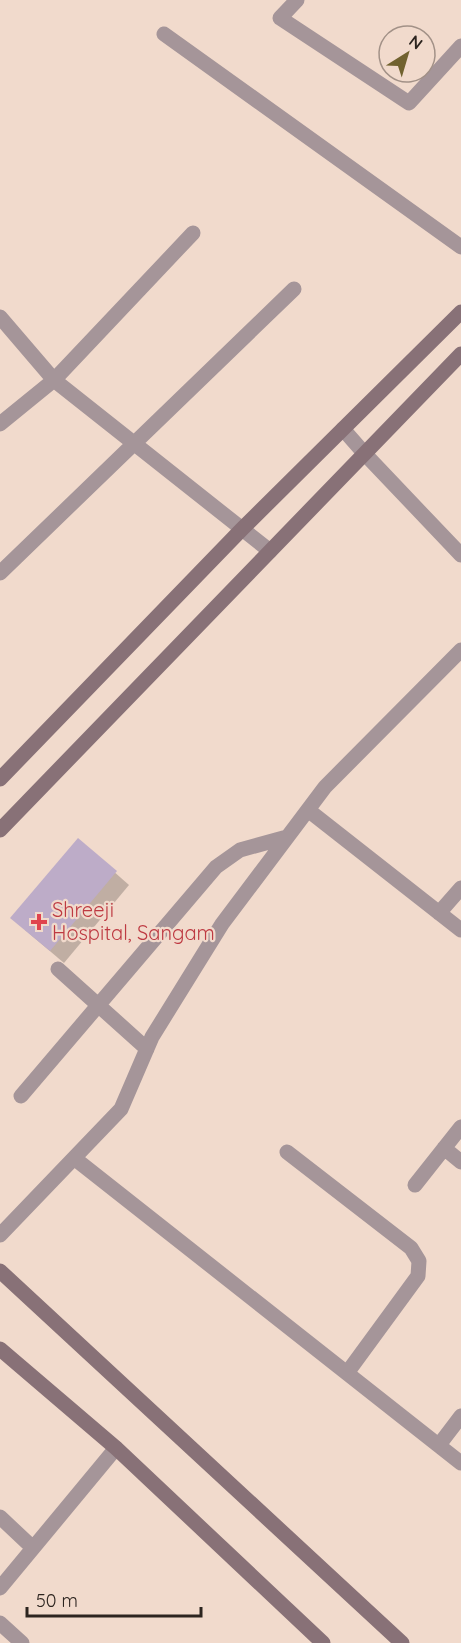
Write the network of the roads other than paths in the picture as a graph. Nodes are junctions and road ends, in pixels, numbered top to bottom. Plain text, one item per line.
1 (297, 0) edge
2 (164, 34) dead end
3 (461, 46) edge
4 (193, 233) dead end
5 (461, 247) edge
6 (294, 289) dead end
7 (461, 312) edge
8 (0, 317) edge
9 (461, 354) edge
10 (54, 380) junction
11 (0, 424) edge
12 (343, 429) junction
13 (133, 442) junction
14 (364, 453) junction
15 (242, 529) junction
16 (270, 551) junction
17 (461, 555) edge
18 (0, 573) edge
19 (461, 650) edge
20 (0, 779) edge
21 (308, 810) junction
22 (0, 830) edge
23 (287, 837) junction
24 (461, 888) edge
25 (439, 913) junction
26 (461, 930) edge
27 (58, 969) dead end
28 (98, 1005) junction
29 (147, 1049) junction
30 (21, 1095) dead end
31 (461, 1127) edge
32 (444, 1148) junction
33 (287, 1152) dead end
34 (74, 1158) junction
35 (461, 1162) edge
36 (415, 1185) dead end
37 (0, 1235) edge
38 (0, 1271) edge
39 (0, 1349) edge
40 (347, 1373) junction
41 (461, 1416) edge
42 (439, 1445) junction
43 (116, 1448) junction
44 (461, 1463) edge
45 (0, 1517) edge
46 (33, 1548) junction
47 (0, 1588) edge
48 (0, 1623) edge
49 (22, 1643) edge
50 (323, 1643) edge
51 (402, 1643) edge

1 - 3 street
2 - 5 street
4 - 10 street
6 - 13 street
7 - 12 main road
8 - 10 street
9 - 14 main road
10 - 11 street
10 - 13 street
12 - 14 street
12 - 15 main road
13 - 15 street
13 - 18 street
14 - 16 main road
14 - 17 street
15 - 16 street
15 - 20 main road
16 - 22 main road
19 - 21 street
21 - 23 street
21 - 25 street
23 - 28 street
23 - 29 street
24 - 25 street
25 - 26 street
27 - 28 street
28 - 29 street
28 - 30 street
29 - 34 street
31 - 32 street
32 - 35 street
32 - 36 street
33 - 40 street
34 - 37 street
34 - 40 street
38 - 51 main road
39 - 43 main road
40 - 42 street
41 - 42 street
42 - 44 street
43 - 46 street
43 - 50 main road
45 - 46 street
46 - 47 street
48 - 49 street

